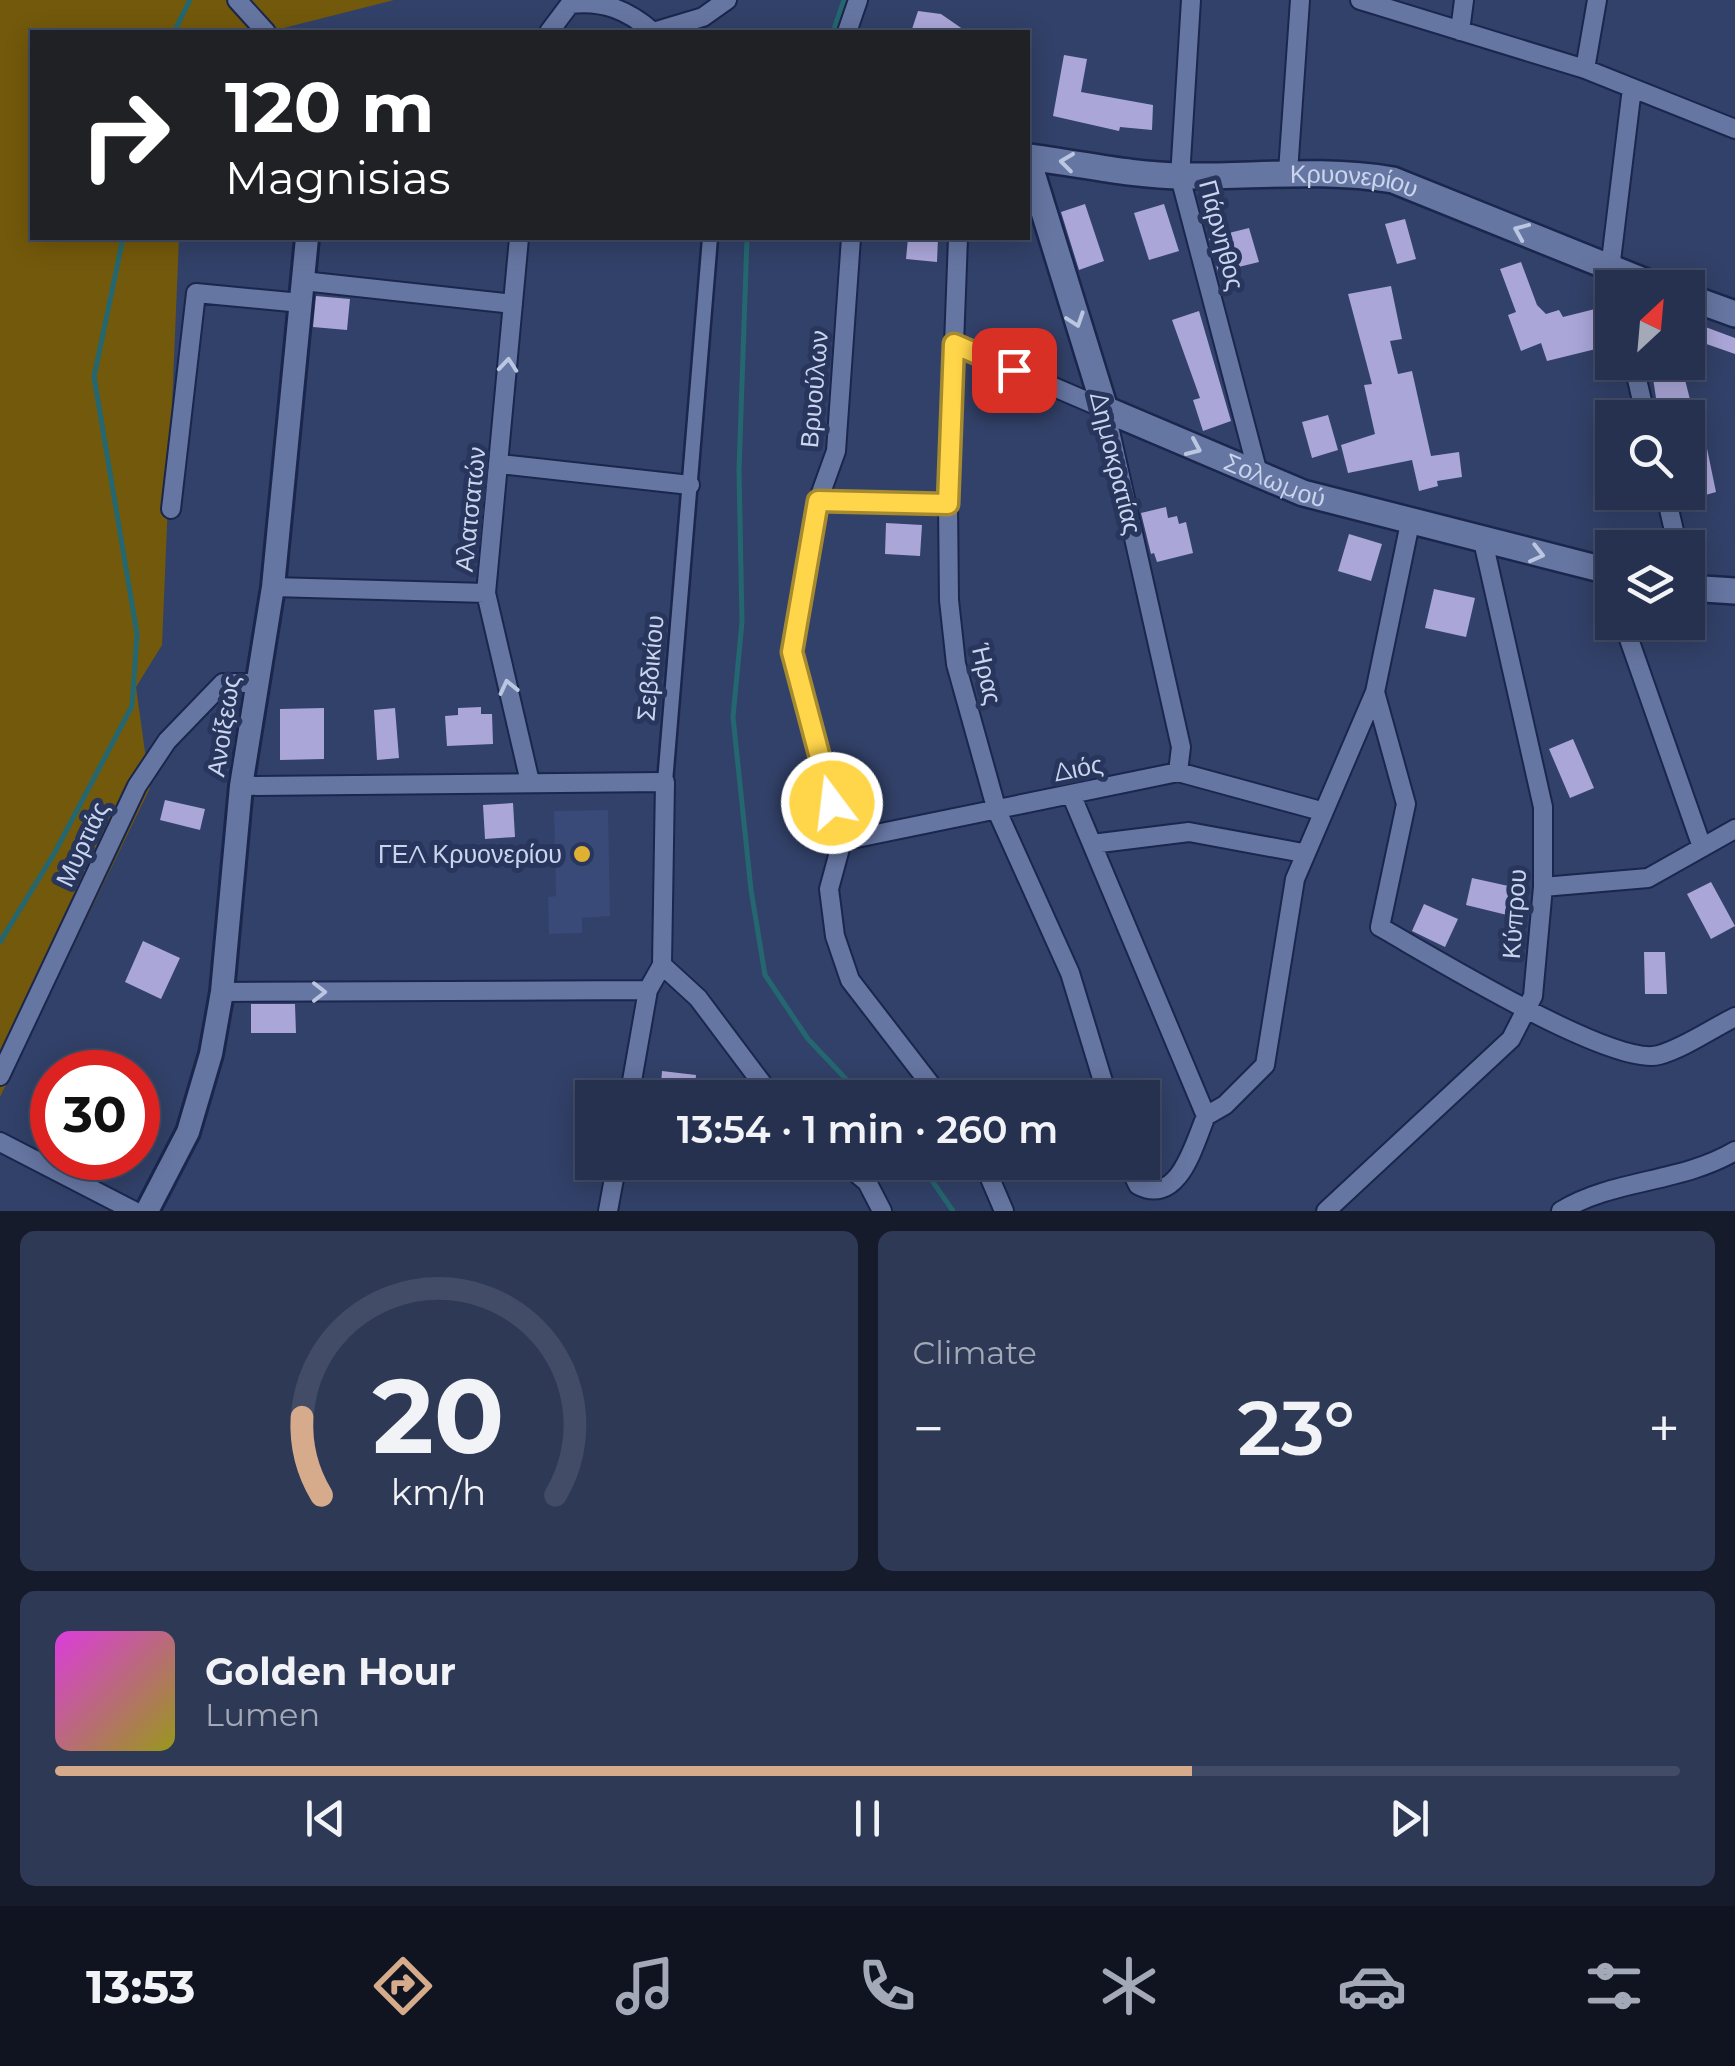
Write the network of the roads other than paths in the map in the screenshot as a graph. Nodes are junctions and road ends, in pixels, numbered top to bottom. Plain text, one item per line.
1 (237, 0) edge
2 (727, 0) edge
3 (858, 0) edge
4 (1191, 0) edge
5 (1300, 0) edge
6 (1360, 0) edge
7 (1464, 0) edge
8 (1597, 0) edge
9 (264, 30) edge
10 (551, 30) edge
11 (651, 30) edge
12 (660, 30) edge
13 (847, 30) edge
14 (1460, 31) junction
15 (1585, 70) junction
16 (1632, 88) junction
17 (1735, 129) edge
18 (1030, 158) edge
19 (1030, 165) edge
20 (1288, 172) junction
21 (1180, 176) junction
22 (307, 240) edge
23 (519, 240) edge
24 (710, 240) edge
25 (851, 240) edge
26 (958, 240) edge
27 (1595, 270) edge
28 (1613, 270) edge
29 (302, 292) junction
30 (1705, 303) edge
31 (513, 304) junction
32 (1735, 314) edge
33 (954, 344) junction
34 (1105, 409) junction
35 (500, 464) junction
36 (1259, 477) junction
37 (690, 485) junction
38 (818, 501) junction
39 (948, 504) junction
40 (171, 509) dead end
41 (1410, 523) junction
42 (1482, 541) junction
43 (1595, 574) edge
44 (273, 587) junction
45 (1705, 589) edge
46 (1735, 591) edge
47 (486, 593) junction
48 (1629, 640) edge
49 (258, 683) junction
50 (1375, 692) junction
51 (1178, 772) junction
52 (530, 782) junction
53 (665, 782) junction
54 (241, 786) junction
55 (1071, 794) junction
56 (997, 811) junction
57 (1321, 811) junction
58 (1735, 829) edge
59 (842, 840) junction
60 (1092, 844) junction
61 (1702, 847) junction
62 (1302, 853) junction
63 (1543, 887) junction
64 (662, 965) junction
65 (648, 990) junction
66 (222, 992) junction
67 (1528, 1010) junction
68 (1735, 1018) edge
69 (0, 1076) edge
70 (631, 1080) edge
71 (760, 1080) edge
72 (928, 1080) edge
73 (1103, 1080) edge
74 (1206, 1116) junction
75 (0, 1142) edge
76 (1735, 1151) edge
77 (614, 1180) edge
78 (866, 1180) edge
79 (991, 1180) edge
80 (1137, 1180) edge
81 (134, 1211) edge
82 (147, 1211) edge
83 (608, 1211) edge
84 (882, 1211) edge
85 (1004, 1211) edge
86 (1326, 1211) edge
87 (1561, 1211) edge

1 - 9 street
2 - 12 street
3 - 13 street
4 - 21 street, Πάρνηθος
5 - 20 street
6 - 14 street
7 - 14 street
8 - 15 street
10 - 11 street
14 - 15 street
15 - 16 street
16 - 17 street
16 - 28 street
21 -> 18 main road, Κρυονερίου
19 -> 34 main road, Δημοκρατίας
20 - 21 main road, Κρυονερίου
27 -> 20 main road, Κρυονερίου
21 - 36 street, Πάρνηθος
22 - 29 street, Ανοίξεως
23 - 31 street, Αλατσατών
24 - 37 street, Σεβδικίου
25 - 38 street, Βρυούλων
26 - 33 street, Ήρας
29 - 31 street
29 - 40 street
29 - 44 street, Ανοίξεως
30 - 32 main road
35 -> 31 street, Αλατσατών
33 - 34 street, Σολωμού
33 - 39 street, Ήρας
34 -> 36 main road, Σολωμού
34 - 51 street, Δημοκρατίας
35 - 37 street
35 - 47 street, Αλατσατών
36 - 41 main road, Σολωμού
37 - 53 street, Σεβδικίου
38 - 39 street
38 - 59 street, Βρυούλων
39 - 56 street, Ήρας
41 - 42 main road, Σολωμού
41 - 50 street
42 -> 43 main road, Σολωμού
42 - 63 street, Κύπρου
44 - 47 street
44 - 49 street, Ανοίξεως
45 - 46 main road
52 -> 47 street, Αλατσατών
48 - 61 street
49 - 54 street, Ανοίξεως
49 - 69 street, Μυρτιάς
50 - 57 street
50 - 67 street
51 - 55 street, Διός
51 - 57 street, Διός
52 - 53 street
52 - 54 street
53 - 64 street, Σεβδικίου
54 - 66 street, Ανοίξεως
55 - 56 street, Διός
55 - 60 street
56 - 59 street, Διός
56 - 73 street, Ήρας
57 - 62 street
58 - 61 street
59 - 72 street, Βρυούλων
60 - 62 street
60 - 74 street
61 - 63 street
62 - 74 street
63 - 67 street, Κύπρου
64 - 65 street, Σεβδικίου
64 - 71 street
66 -> 65 street
65 - 70 street, Σεβδικίου
66 - 82 street, Ανοίξεως
67 - 68 street
67 - 86 street, Κύπρου
74 - 80 street
75 - 81 street
76 - 87 street
77 - 83 street
78 - 84 street
79 - 85 street

